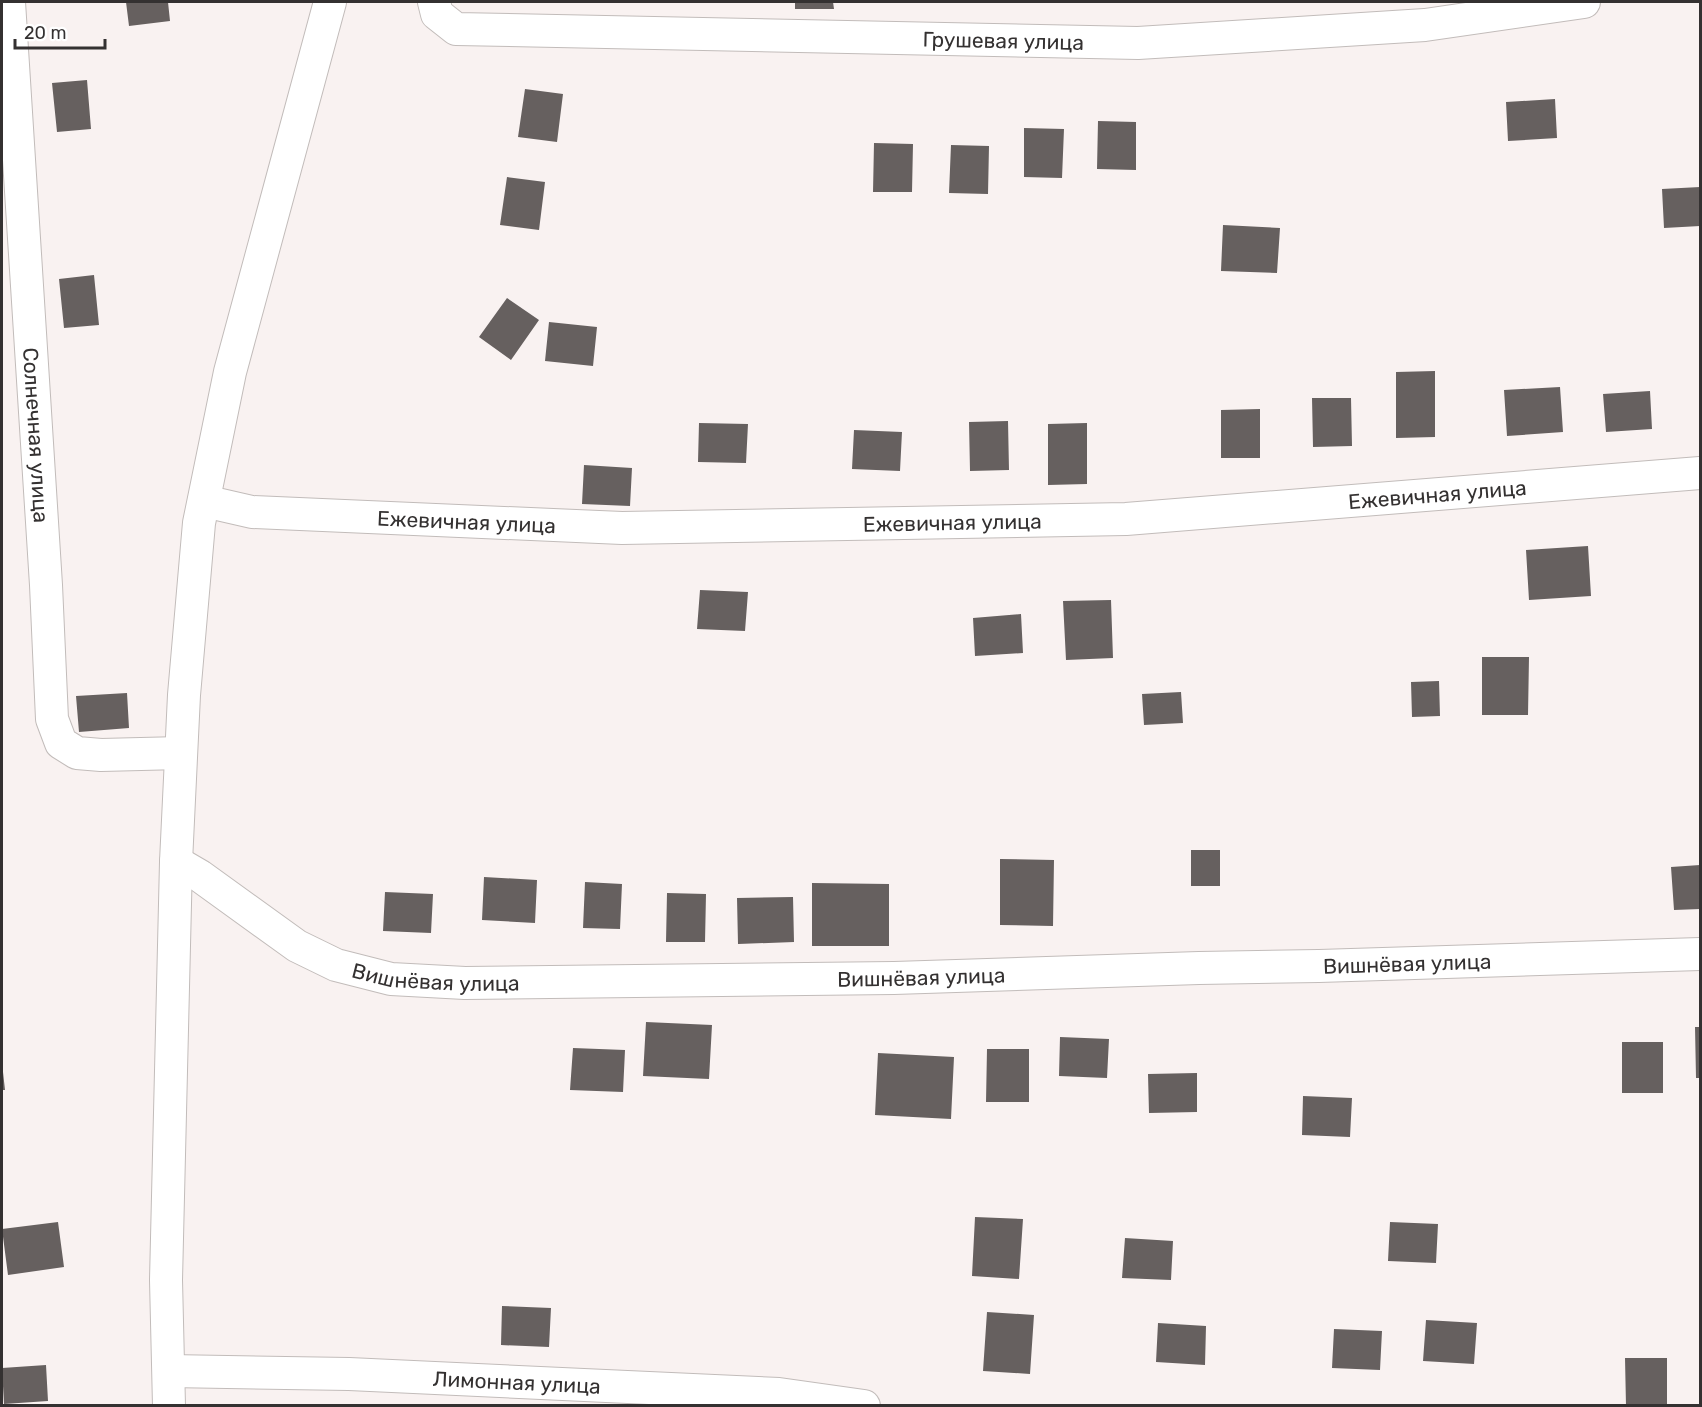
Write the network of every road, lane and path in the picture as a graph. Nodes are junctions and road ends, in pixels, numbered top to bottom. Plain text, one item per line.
1 (9, 2) edge
2 (330, 2) edge
3 (434, 2) edge
4 (1584, 2) edge
5 (1701, 473) edge
6 (204, 501) junction
7 (181, 753) junction
8 (176, 862) junction
9 (1701, 954) edge
10 (169, 1371) junction
11 (169, 1406) edge
12 (864, 1406) edge

1 - 7 street, Солнечная улица
2 - 6 street
3 - 4 street, Грушевая улица
5 - 6 street, Ежевичная улица
6 - 7 street
7 - 8 street
8 - 9 street, Вишнёвая улица
8 - 10 street
10 - 11 street
10 - 12 street, Лимонная улица

